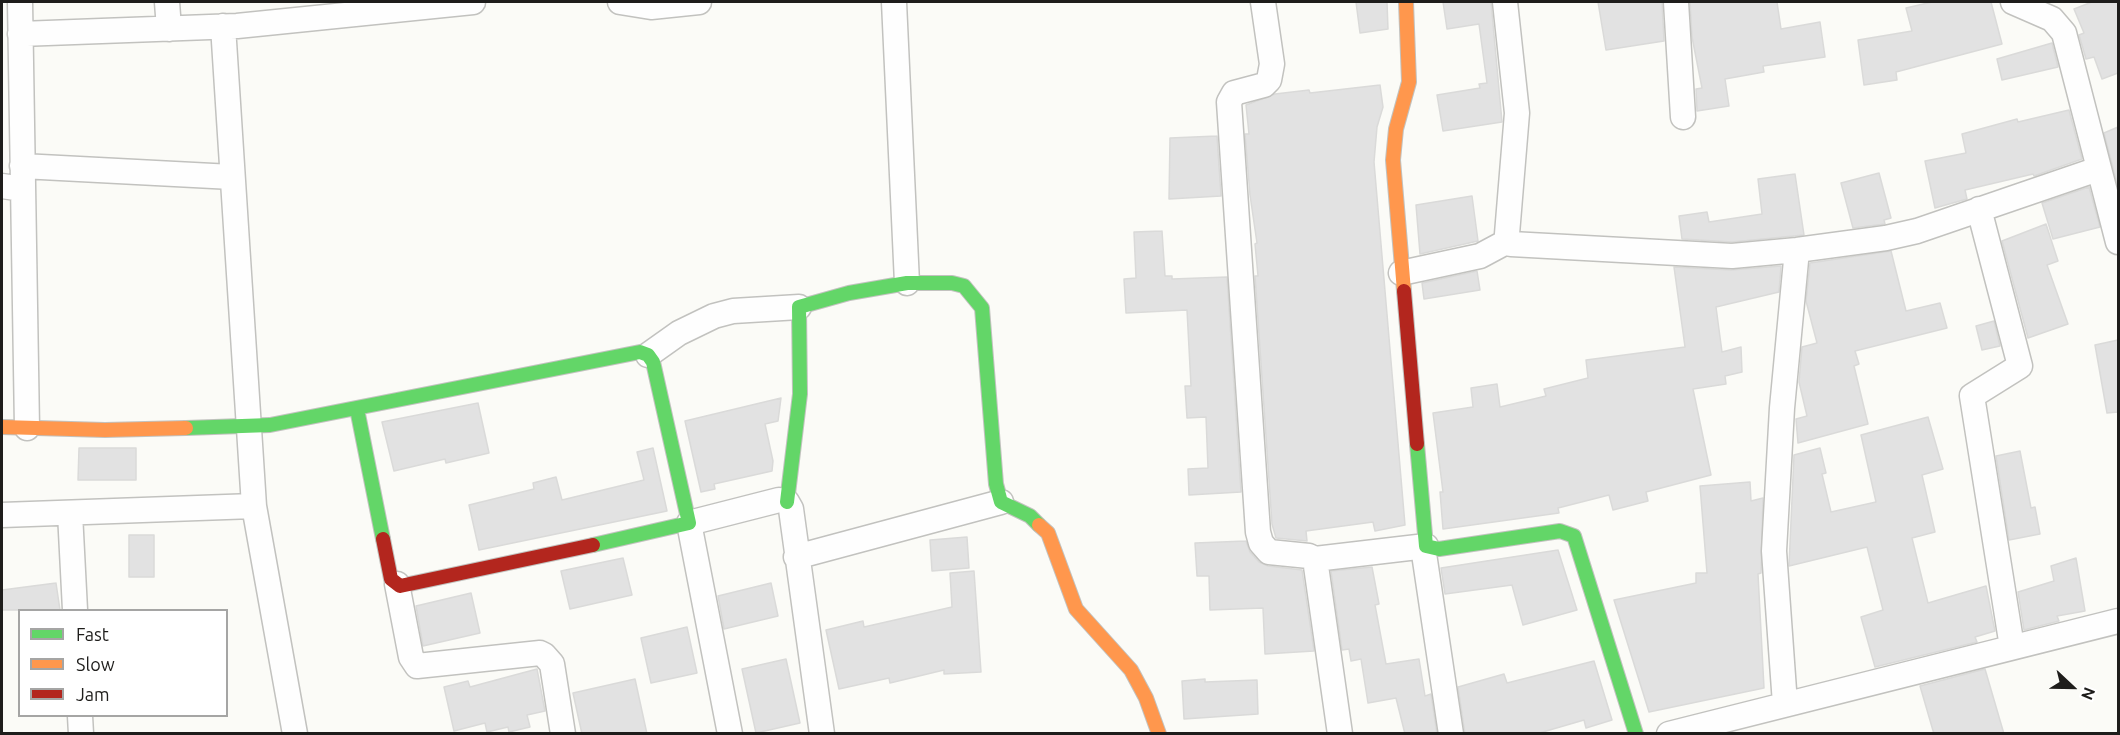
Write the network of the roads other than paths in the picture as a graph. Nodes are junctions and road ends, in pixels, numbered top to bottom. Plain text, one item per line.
1 (20, 2) edge
2 (167, 2) edge
3 (473, 2) edge
4 (620, 2) edge
5 (699, 2) edge
6 (894, 2) edge
7 (1263, 2) edge
8 (1406, 2) edge
9 (1505, 2) edge
10 (1676, 2) edge
11 (2013, 2) edge
12 (222, 27) junction
13 (168, 29) junction
14 (20, 34) junction
15 (1683, 117) dead end
16 (2097, 169) junction
17 (232, 177) junction
18 (16, 180) edge
19 (1979, 209) junction
20 (1508, 241) junction
21 (2118, 242) edge
22 (1797, 250) junction
23 (1401, 273) junction
24 (907, 283) junction
25 (799, 307) junction
26 (648, 355) junction
27 (357, 409) junction
28 (249, 426) junction
29 (2, 427) edge
30 (27, 428) junction
31 (787, 502) junction
32 (1000, 502) junction
33 (254, 507) junction
34 (70, 513) junction
35 (2, 515) edge
36 (689, 523) junction
37 (1424, 547) junction
38 (796, 557) junction
39 (1315, 559) junction
40 (397, 584) junction
41 (75, 609) edge
42 (2118, 621) edge
43 (2012, 647) junction
44 (1785, 704) junction
45 (80, 717) edge
46 (81, 734) edge
47 (295, 734) edge
48 (563, 734) edge
49 (730, 734) edge
50 (822, 734) edge
51 (1160, 734) edge
52 (1340, 734) edge
53 (1451, 734) edge
54 (1636, 734) edge
55 (1669, 734) edge

1 - 14 street
2 - 13 street
3 - 12 street
4 - 5 street
6 - 24 street
7 - 39 street
8 - 23 street
9 - 20 street
10 - 15 street
11 - 16 street
12 - 13 street
12 - 17 street
13 - 14 street
14 - 18 street
16 - 19 street
16 - 21 street
17 - 18 street
17 - 28 street
18 - 30 street
19 - 22 street
19 - 43 street
20 - 22 street
20 - 23 street
22 - 44 street
23 - 37 street
24 - 25 street
24 - 32 street
25 - 26 street
25 - 31 street
26 - 27 street
26 - 36 street
27 - 28 street
27 - 40 street
28 - 30 street
28 - 33 street
29 - 30 street
31 - 36 street
31 - 38 street
32 - 38 street
32 - 51 street
33 - 34 street
33 - 47 street
34 - 35 street
34 - 41 street
36 - 40 street
36 - 49 street
37 - 39 street
37 - 53 street
37 - 54 street
38 - 50 street
39 - 52 street
40 - 48 street
42 - 43 street
43 - 44 street
44 - 55 street
45 - 46 street

